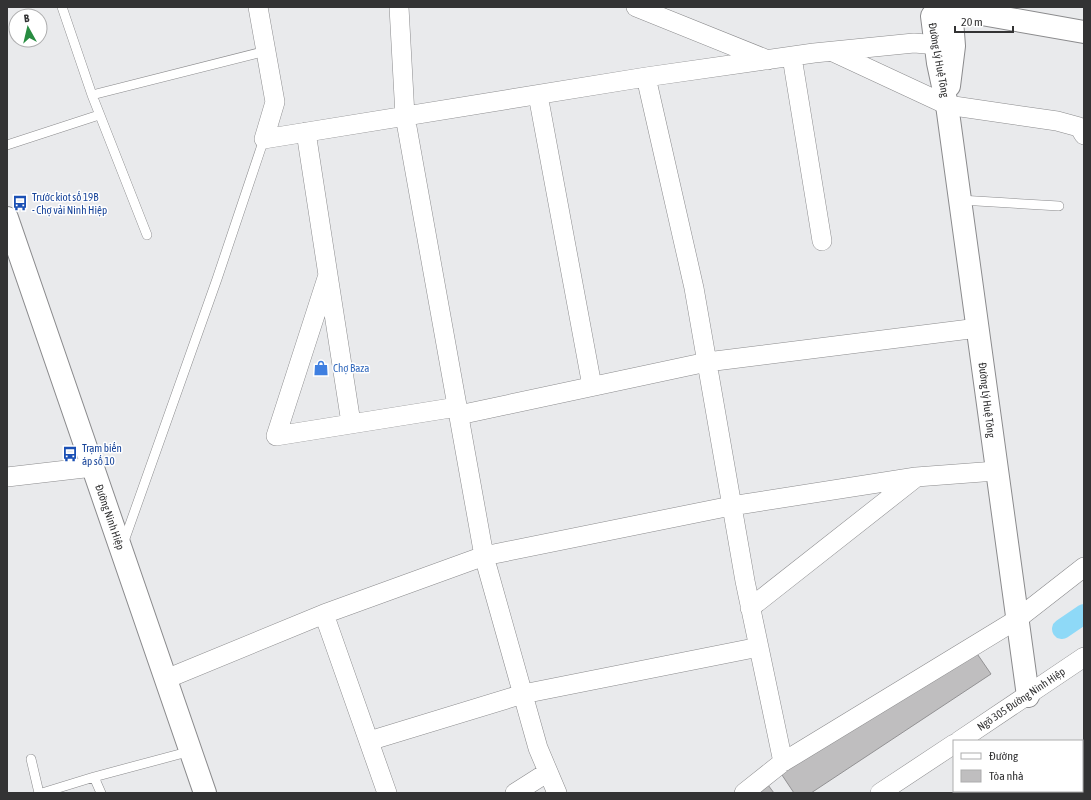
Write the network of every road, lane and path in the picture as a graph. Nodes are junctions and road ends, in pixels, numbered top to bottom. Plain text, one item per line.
1 (62, 7) edge
2 (258, 7) edge
3 (399, 7) edge
4 (636, 7) edge
5 (942, 14) edge
6 (1084, 32) edge
7 (945, 45) junction
8 (266, 51) junction
9 (833, 52) junction
10 (792, 57) junction
11 (769, 60) junction
12 (646, 77) junction
13 (92, 95) junction
14 (538, 95) junction
15 (947, 105) junction
16 (99, 115) junction
17 (405, 116) junction
18 (306, 132) junction
19 (1084, 135) edge
20 (264, 139) junction
21 (7, 146) edge
22 (960, 200) junction
23 (1059, 206) dead end
24 (7, 218) edge
25 (147, 235) dead end
26 (822, 241) dead end
27 (328, 274) junction
28 (978, 328) junction
29 (707, 362) junction
30 (592, 386) junction
31 (458, 411) junction
32 (351, 423) junction
33 (93, 467) junction
34 (996, 471) junction
35 (7, 477) edge
36 (916, 477) junction
37 (731, 506) junction
38 (121, 550) junction
39 (484, 556) junction
40 (1084, 567) edge
41 (750, 608) junction
42 (324, 614) junction
43 (1016, 620) junction
44 (759, 647) junction
45 (1084, 657) edge
46 (166, 679) junction
47 (523, 694) junction
48 (1028, 696) junction
49 (961, 740) edge
50 (369, 742) junction
51 (953, 745) edge
52 (191, 751) junction
53 (31, 759) dead end
54 (783, 762) junction
55 (548, 772) junction
56 (94, 776) junction
57 (39, 793) edge
58 (42, 793) edge
59 (101, 793) edge
60 (205, 793) edge
61 (387, 793) edge
62 (515, 793) edge
63 (556, 793) edge
64 (744, 793) edge
65 (880, 793) edge

1 - 13 lane
2 - 8 street
3 - 17 street
4 - 11 street
5 - 6 main road
5 - 7 main road, Đường Lý Huệ Tông
7 - 9 street
7 - 15 main road, Đường Lý Huệ Tông
8 - 13 lane
8 - 20 street
9 - 10 street
9 - 15 street
10 - 11 street
10 - 26 street
11 - 12 street
12 - 14 street
12 - 29 street
13 - 16 lane
14 - 17 street
14 - 30 street
15 - 19 street
15 - 22 main road, Đường Lý Huệ Tông
16 - 21 lane
16 - 25 lane
17 - 18 street
17 - 31 street
18 - 20 street
18 - 27 street
20 - 38 lane
22 - 23 lane
22 - 28 main road, Đường Lý Huệ Tông
24 - 33 main road, Đường Ninh Hiệp
27 - 32 street
27 - 32 street
28 - 29 street
28 - 34 main road, Đường Lý Huệ Tông
29 - 30 street
29 - 37 street
30 - 31 street
31 - 32 street
31 - 39 street
33 - 35 street
33 - 38 main road, Đường Ninh Hiệp
34 - 36 street
34 - 43 main road, Đường Lý Huệ Tông
36 - 37 street
36 - 41 street
37 - 39 street
37 - 41 street
38 - 46 main road, Đường Ninh Hiệp
39 - 42 street
39 - 47 street
40 - 43 street
41 - 44 street
42 - 46 street
42 - 50 street
43 - 48 main road, Đường Lý Huệ Tông
43 - 54 street
44 - 47 street
44 - 54 street
45 - 48 street, Ngõ 305 Đường Ninh Hiệp
46 - 52 main road, Đường Ninh Hiệp
47 - 50 street
47 - 55 street
48 - 49 street, Ngõ 305 Đường Ninh Hiệp
50 - 61 street
51 - 65 street
52 - 56 lane
52 - 60 main road, Đường Ninh Hiệp
53 - 57 lane
54 - 64 street
55 - 62 street
55 - 63 street
56 - 58 lane
56 - 59 lane

